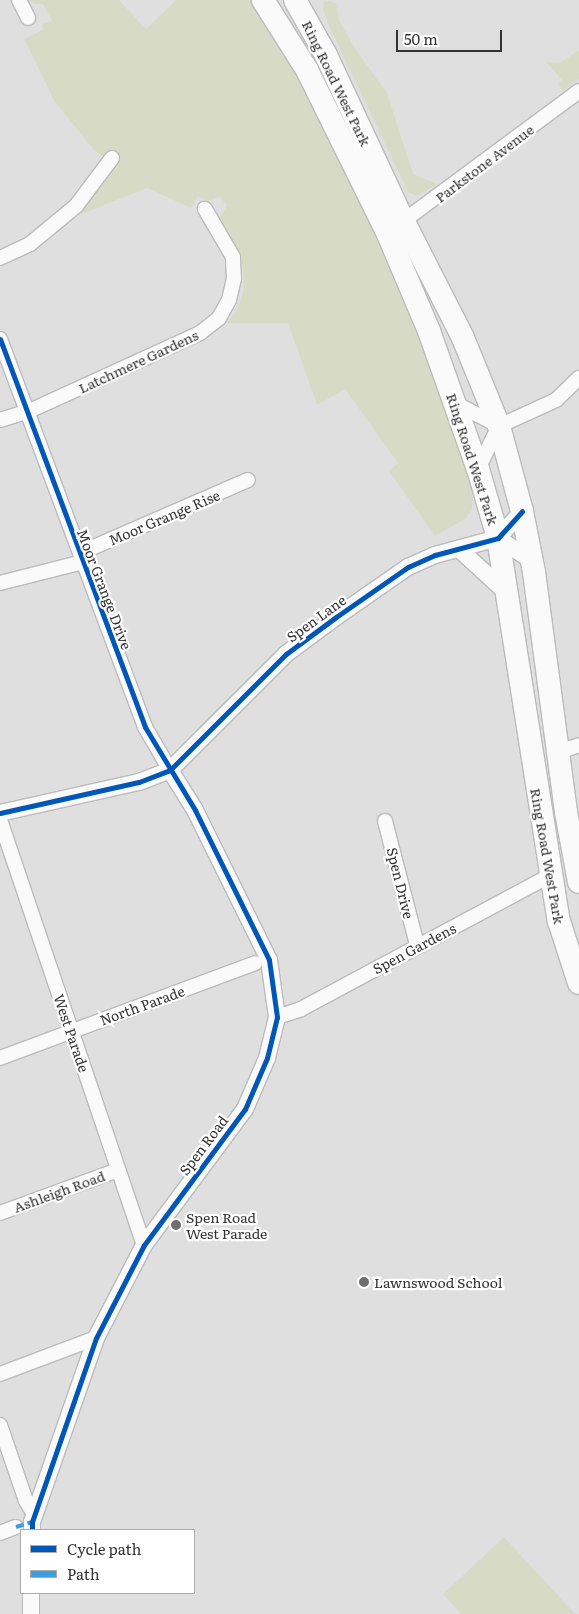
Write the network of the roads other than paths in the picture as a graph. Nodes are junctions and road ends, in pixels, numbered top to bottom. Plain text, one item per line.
1 (19, 0) edge
2 (295, 0) edge
3 (268, 1) edge
4 (28, 18) dead end
5 (579, 91) edge
6 (112, 158) dead end
7 (205, 209) dead end
8 (395, 227) junction
9 (0, 258) edge
10 (0, 339) edge
11 (579, 378) edge
12 (455, 403) junction
13 (27, 412) junction
14 (0, 420) edge
15 (499, 426) junction
16 (478, 469) junction
17 (248, 480) dead end
18 (522, 511) junction
19 (498, 538) junction
20 (459, 549) junction
21 (82, 558) junction
22 (532, 560) junction
23 (0, 583) edge
24 (506, 592) junction
25 (579, 746) edge
26 (558, 752) junction
27 (170, 770) junction
28 (0, 813) edge
29 (0, 820) edge
30 (386, 821) dead end
31 (551, 875) junction
32 (579, 882) edge
33 (417, 945) junction
34 (255, 963) dead end
35 (579, 983) edge
36 (277, 1017) junction
37 (72, 1031) junction
38 (0, 1058) edge
39 (118, 1170) junction
40 (0, 1213) edge
41 (144, 1245) junction
42 (96, 1338) junction
43 (0, 1374) edge
44 (0, 1425) edge
45 (33, 1523) edge
46 (16, 1527) dead end
47 (0, 1533) edge
48 (31, 1594) edge
49 (31, 1614) edge

1 - 4 street
2 - 8 highway, Ring Road West Park
3 - 8 highway, Ring Road West Park
5 - 8 street, Parkstone Avenue
6 - 9 street
7 - 13 street, Latchmere Gardens
8 - 12 highway, Ring Road West Park
8 - 15 highway, Ring Road West Park
10 - 13 street, Moor Grange Drive
11 - 15 street
12 - 15 street
12 - 16 highway, Ring Road West Park
13 - 14 street, Latchmere Gardens
13 - 21 street, Moor Grange Drive
15 - 16 street
15 - 18 highway, Ring Road West Park
16 - 19 highway, Ring Road West Park
17 - 21 street, Moor Grange Rise
18 - 19 street
18 - 22 highway, Ring Road West Park
19 - 20 street, Spen Lane
19 - 22 street
19 - 24 highway, Ring Road West Park
20 - 24 street
20 - 27 street, Spen Lane
21 - 23 street, Moor Grange Rise
21 - 27 street, Moor Grange Drive
22 - 26 highway, Ring Road West Park
24 - 31 highway, Ring Road West Park
25 - 26 street
26 - 32 highway, Ring Road West Park
27 - 28 street, Spen Lane
27 - 36 street, Spen Road
29 - 37 street, West Parade
30 - 33 street, Spen Drive
31 - 33 street, Spen Gardens
31 - 35 highway, Ring Road West Park
33 - 36 street, Spen Gardens
34 - 37 street, North Parade
36 - 41 street, Spen Road
37 - 38 street, North Parade
37 - 39 street, West Parade
39 - 40 street, Ashleigh Road
39 - 41 street, West Parade
41 - 42 street, Spen Road
42 - 43 street
42 - 45 street, Spen Road
44 - 45 street
46 - 47 street
48 - 49 street

